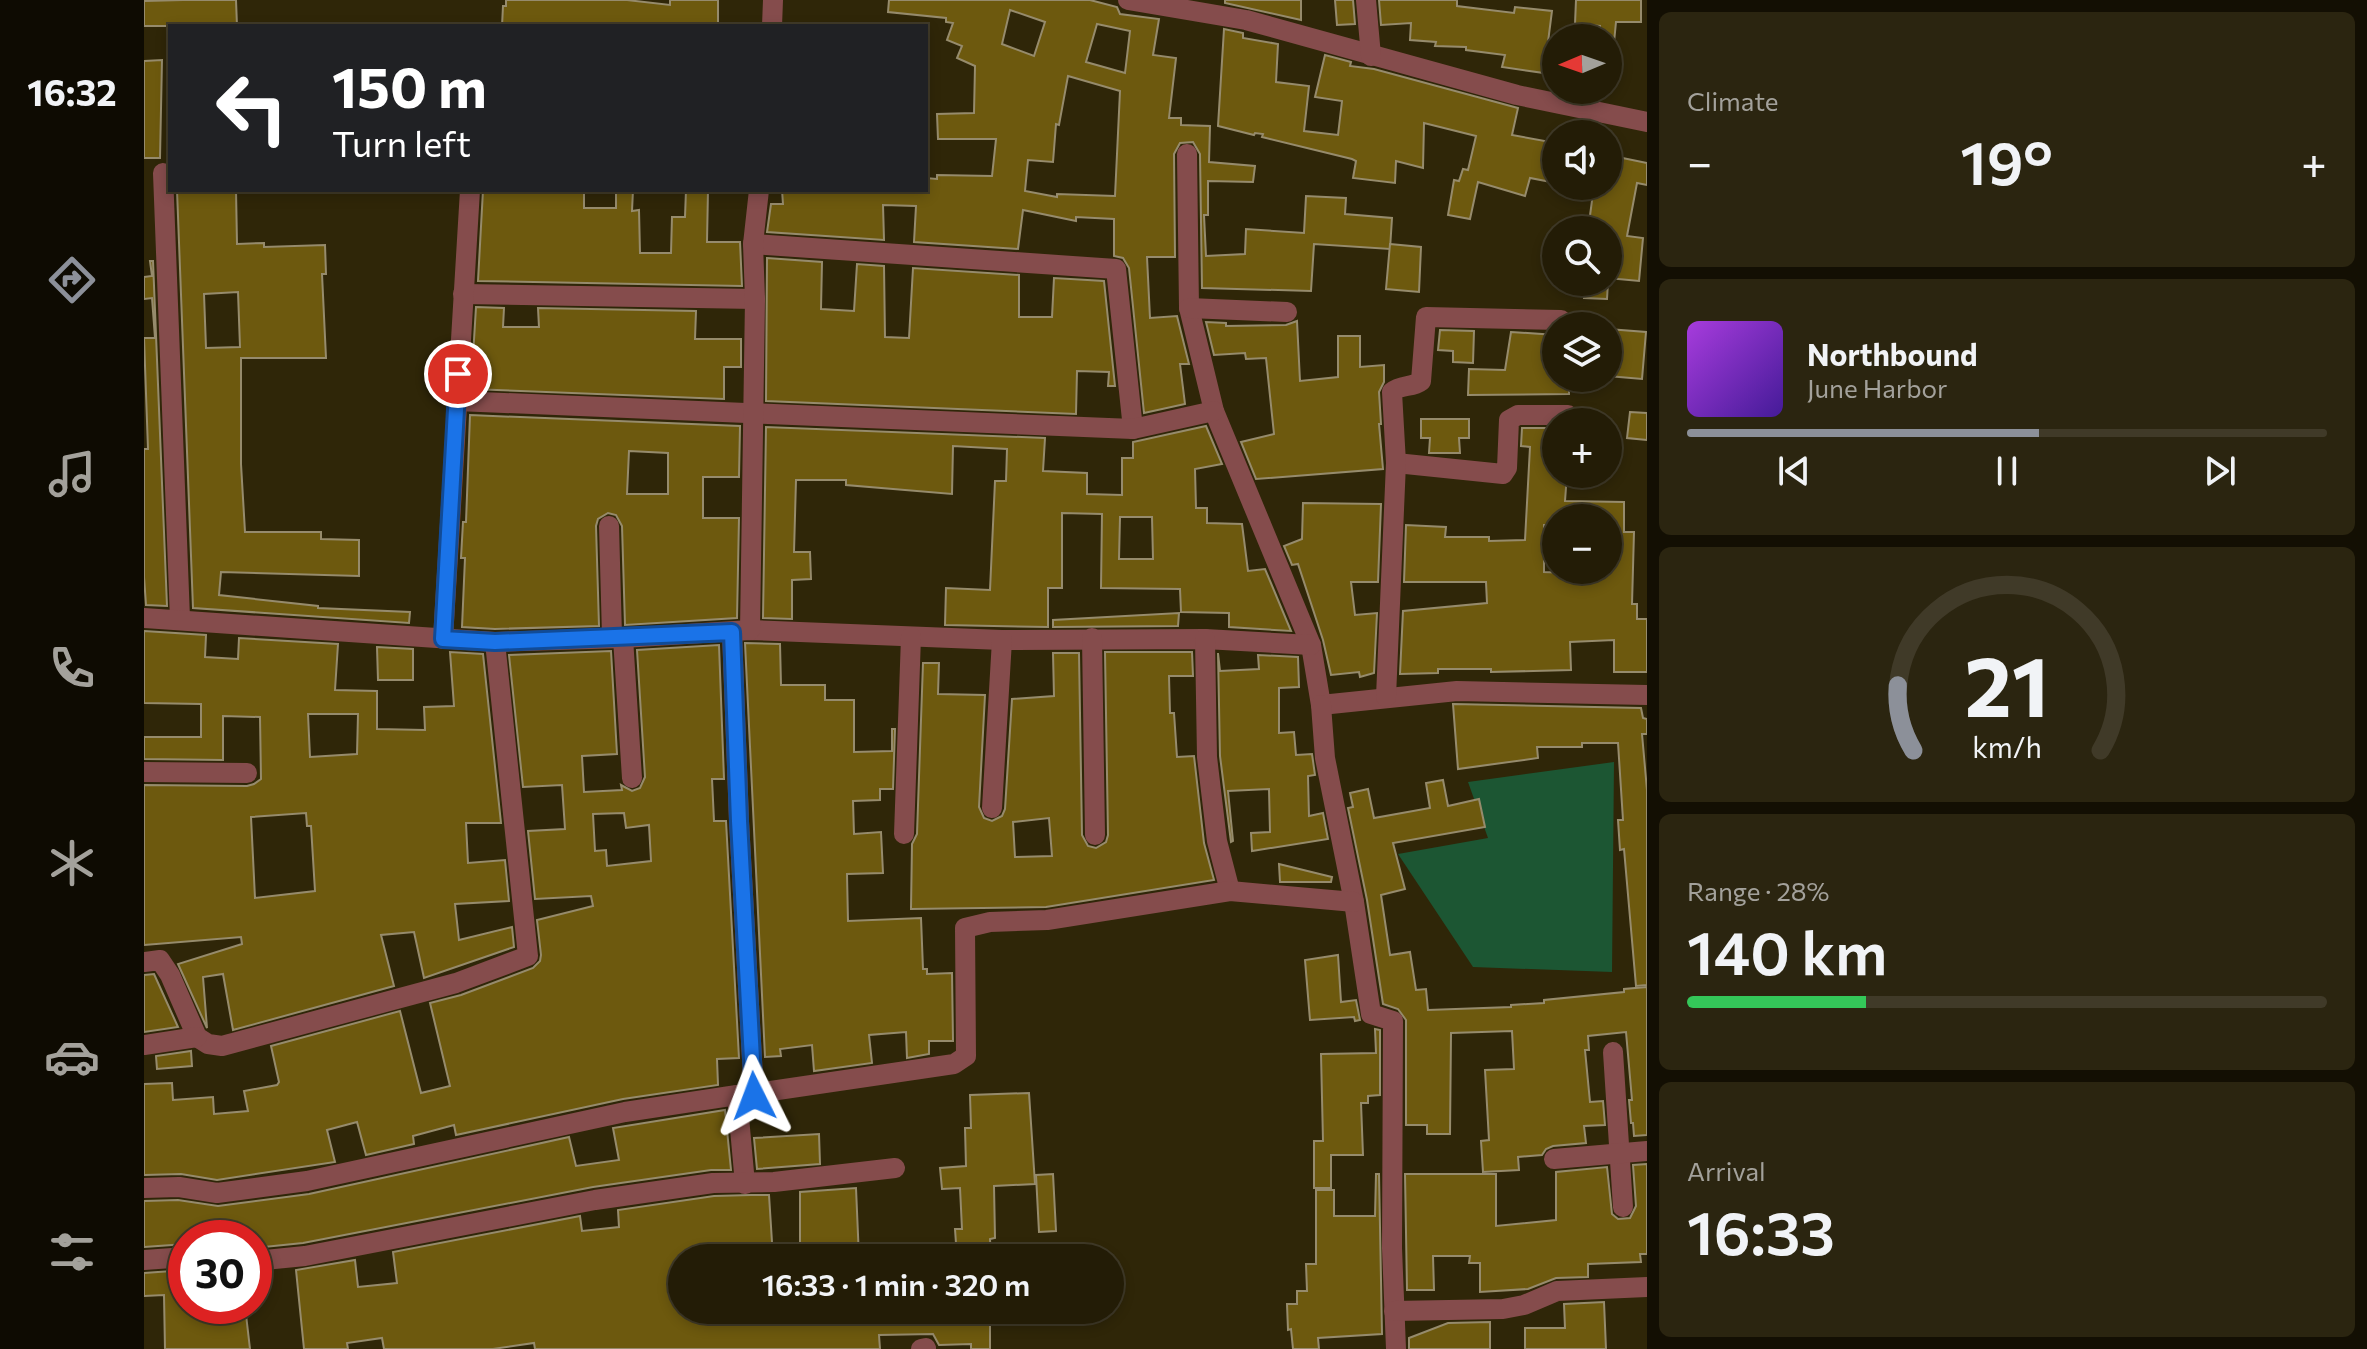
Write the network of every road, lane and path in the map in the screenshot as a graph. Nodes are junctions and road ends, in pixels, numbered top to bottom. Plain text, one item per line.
1 (773, 0) edge
2 (1128, 0) edge
3 (1366, 0) edge
4 (772, 24) edge
5 (1371, 56) junction
6 (1647, 122) edge
7 (1187, 154) dead end
8 (163, 173) dead end
9 (470, 192) edge
10 (759, 192) edge
11 (753, 244) junction
12 (463, 294) junction
13 (755, 299) junction
14 (1189, 308) junction
15 (1287, 312) dead end
16 (1542, 319) edge
17 (457, 401) junction
18 (1214, 411) junction
19 (752, 415) junction
20 (1542, 415) edge
21 (1133, 429) junction
22 (1396, 463) junction
23 (609, 526) dead end
24 (144, 618) edge
25 (180, 619) junction
26 (741, 631) junction
27 (617, 637) junction
28 (911, 637) junction
29 (1092, 638) junction
30 (443, 639) junction
31 (1205, 639) junction
32 (1002, 640) junction
33 (495, 642) junction
34 (1311, 645) junction
35 (1647, 695) edge
36 (1386, 697) junction
37 (1321, 705) junction
38 (144, 772) edge
39 (247, 773) dead end
40 (632, 778) dead end
41 (992, 808) dead end
42 (904, 834) dead end
43 (1095, 835) dead end
44 (1230, 891) junction
45 (1354, 902) junction
46 (144, 962) edge
47 (197, 1037) junction
48 (144, 1045) edge
49 (1613, 1052) dead end
50 (745, 1096) junction
51 (1647, 1151) edge
52 (1621, 1153) junction
53 (1554, 1159) dead end
54 (895, 1168) dead end
55 (745, 1184) junction
56 (144, 1188) edge
57 (1623, 1207) dead end
58 (168, 1258) edge
59 (272, 1259) edge
60 (144, 1260) edge
61 (1647, 1287) edge
62 (1394, 1311) junction
63 (1396, 1349) edge

1 - 4 street
2 - 5 street
3 - 5 street
5 - 6 street
7 - 14 street
8 - 25 street
9 - 12 street
10 - 11 street
11 - 13 street
11 - 21 street
12 - 13 street
12 - 17 street
13 - 19 street
14 - 15 street
14 - 18 street
16 - 22 street
17 - 19 street
17 - 30 street
18 - 21 street
18 - 34 street
19 - 21 street
19 - 26 street
20 - 22 street
22 - 36 street
23 - 27 street
24 - 25 street
25 - 30 street
26 - 27 street
26 - 28 street
26 - 50 street
27 - 33 street
27 - 40 street
28 - 32 street
28 - 42 street
29 - 31 street
29 - 32 street
29 - 43 street
30 - 33 street
31 - 34 street
31 - 44 street
32 - 41 street
33 - 47 street
34 - 37 street
35 - 36 street
36 - 37 street
37 - 45 street
38 - 39 street
44 - 45 street
44 - 50 street
45 - 62 street
46 - 47 street
47 - 48 street
49 - 52 street
50 - 55 street
50 - 56 street
51 - 52 street
52 - 53 street
52 - 57 street
54 - 55 street
55 - 59 street
58 - 60 street
61 - 62 street
62 - 63 street

